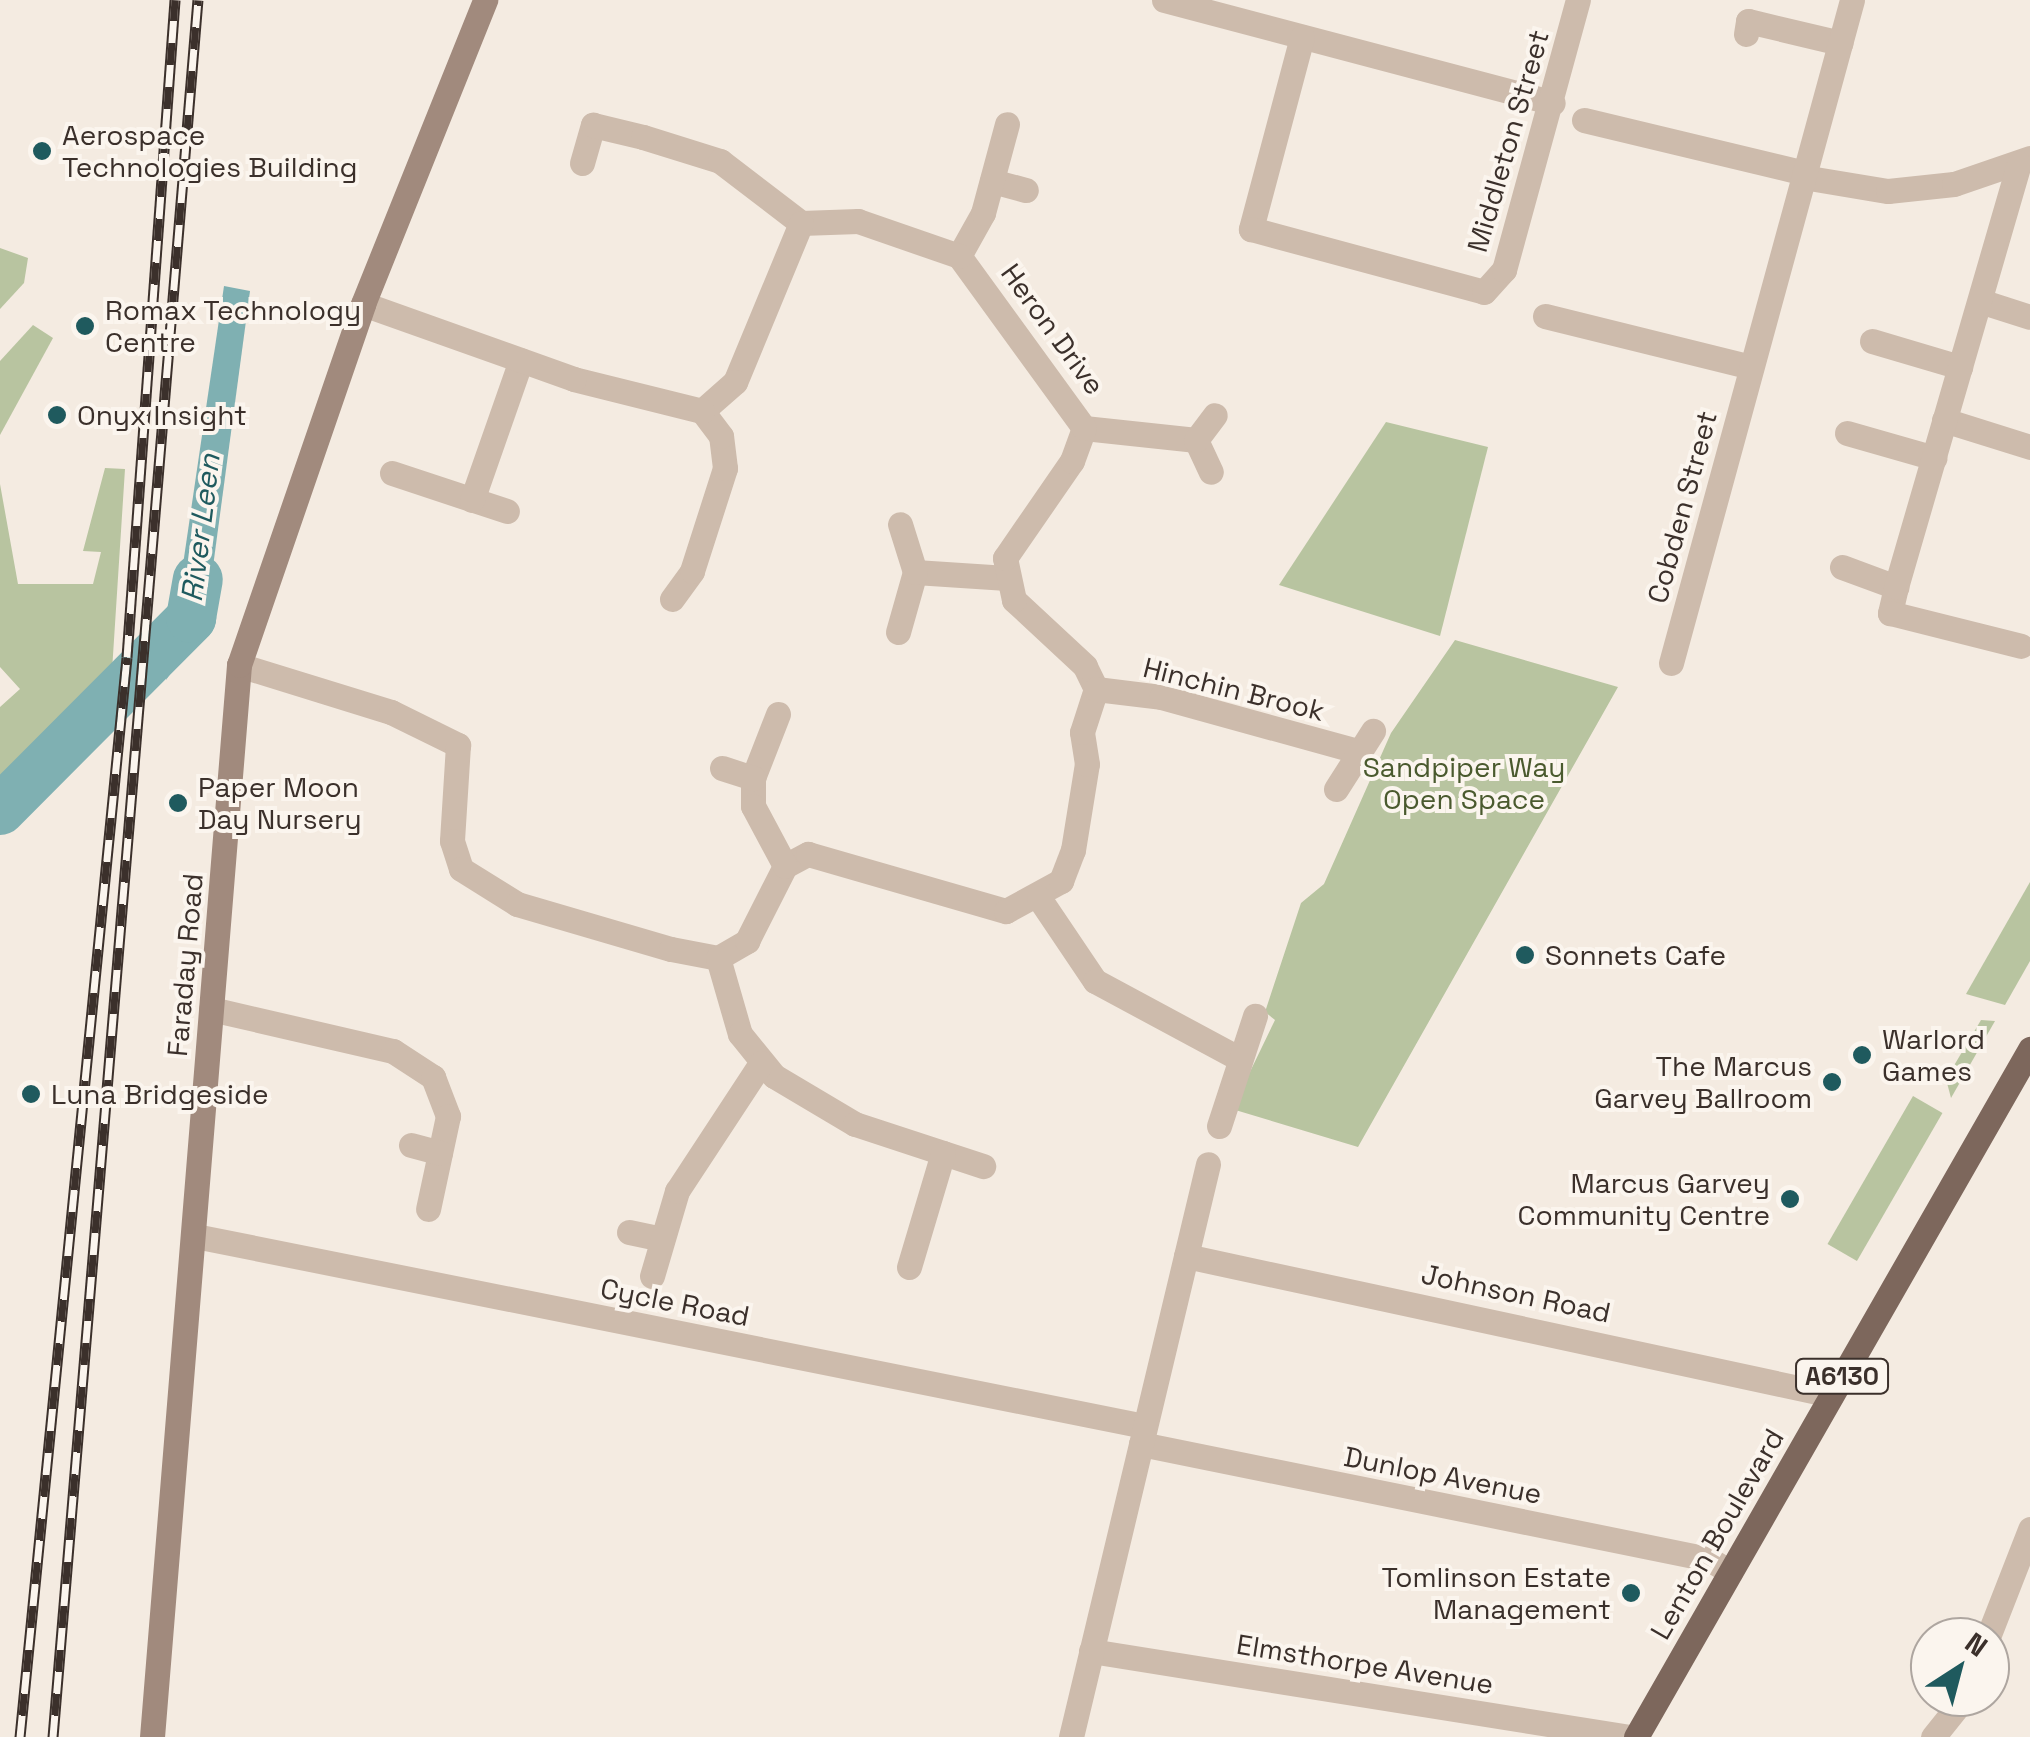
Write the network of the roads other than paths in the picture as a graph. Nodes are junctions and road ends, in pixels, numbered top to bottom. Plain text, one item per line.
1 (485, 0) edge
2 (1164, 0) edge
3 (1578, 0) edge
4 (1852, 0) edge
5 (1747, 27) dead end
6 (1302, 37) junction
7 (1840, 43) junction
8 (1552, 102) junction
9 (1584, 120) dead end
10 (1007, 124) dead end
11 (2025, 160) edge
12 (582, 163) dead end
13 (1804, 175) junction
14 (992, 181) junction
15 (1026, 190) dead end
16 (802, 224) junction
17 (960, 256) junction
18 (1980, 301) junction
19 (363, 304) junction
20 (1546, 316) dead end
21 (2030, 317) edge
22 (1872, 341) dead end
23 (521, 360) junction
24 (1751, 367) junction
25 (1960, 367) junction
26 (702, 411) junction
27 (1215, 415) dead end
28 (1944, 420) junction
29 (1084, 428) junction
30 (1847, 433) dead end
31 (1196, 440) junction
32 (2030, 447) edge
33 (1934, 458) junction
34 (392, 472) dead end
35 (1211, 472) dead end
36 (472, 500) junction
37 (506, 511) dead end
38 (900, 524) dead end
39 (1842, 567) dead end
40 (915, 572) junction
41 (1007, 578) junction
42 (1896, 587) junction
43 (672, 599) dead end
44 (898, 632) dead end
45 (2020, 646) dead end
46 (1671, 663) dead end
47 (240, 665) junction
48 (1096, 689) junction
49 (778, 714) dead end
50 (722, 768) dead end
51 (753, 778) junction
52 (1336, 789) dead end
53 (784, 866) junction
54 (1039, 898) junction
55 (718, 958) junction
56 (211, 1009) junction
57 (1255, 1016) dead end
58 (2030, 1050) edge
59 (1238, 1058) junction
60 (761, 1064) junction
61 (1219, 1126) dead end
62 (411, 1145) dead end
63 (440, 1153) junction
64 (943, 1153) junction
65 (1208, 1164) dead end
66 (983, 1166) dead end
67 (428, 1209) dead end
68 (629, 1232) dead end
69 (194, 1236) junction
70 (662, 1240) junction
71 (1186, 1256) junction
72 (910, 1267) dead end
73 (652, 1276) dead end
74 (1831, 1395) junction
75 (1142, 1435) junction
76 (2030, 1530) edge
77 (1730, 1572) junction
78 (1996, 1617) edge
79 (1091, 1651) junction
80 (1950, 1717) edge
81 (152, 1737) edge
82 (1071, 1737) edge
83 (1633, 1737) edge
84 (1933, 1737) edge

1 - 19 street, Faraday Road
2 - 6 street
3 - 8 street, Middleton Street
4 - 7 street, Cobden Street
5 - 7 street
6 - 8 street
6 - 8 street, Middleton Street
7 - 13 street, Cobden Street
9 - 13 street
10 - 14 street
11 - 13 street
11 - 18 street
12 - 16 street
13 - 24 street, Cobden Street
14 - 15 street
14 - 17 street
16 - 17 street, Heron Drive
16 - 26 street
17 - 29 street, Heron Drive
18 - 21 street
18 - 25 street
19 - 23 street
19 - 47 street, Faraday Road
20 - 24 street
22 - 25 street
23 - 26 street
23 - 36 street
24 - 46 street, Cobden Street
25 - 28 street
26 - 43 street
27 - 31 street
28 - 32 street
28 - 33 street
29 - 31 street
29 - 41 street, Heron Drive
30 - 33 street
31 - 35 street
33 - 42 street
34 - 36 street
36 - 37 street
38 - 40 street
39 - 42 street
40 - 41 street
40 - 44 street
41 - 48 street
42 - 45 street
47 - 55 street
47 - 56 street, Faraday Road
48 - 52 street, Hinchin Brook
48 - 54 street
49 - 51 street
50 - 51 street
51 - 53 street
53 - 54 street
53 - 55 street
54 - 59 street
55 - 60 street
56 - 63 street
56 - 69 street, Faraday Road
57 - 59 street
58 - 74 main road, Lenton Boulevard / A6130
59 - 61 street
60 - 64 street
60 - 70 street
62 - 63 street
63 - 67 street
64 - 66 street
64 - 72 street
65 - 71 street
68 - 70 street
69 - 75 street, Cycle Road
69 - 81 street, Faraday Road
70 - 73 street
71 - 74 street, Johnson Road
71 - 75 street
74 - 77 main road, Lenton Boulevard / A6130
75 - 77 street, Dunlop Avenue
75 - 79 street
76 - 78 street
77 - 83 main road, Lenton Boulevard / A6130
79 - 82 street
79 - 83 street, Elmsthorpe Avenue
80 - 84 street

